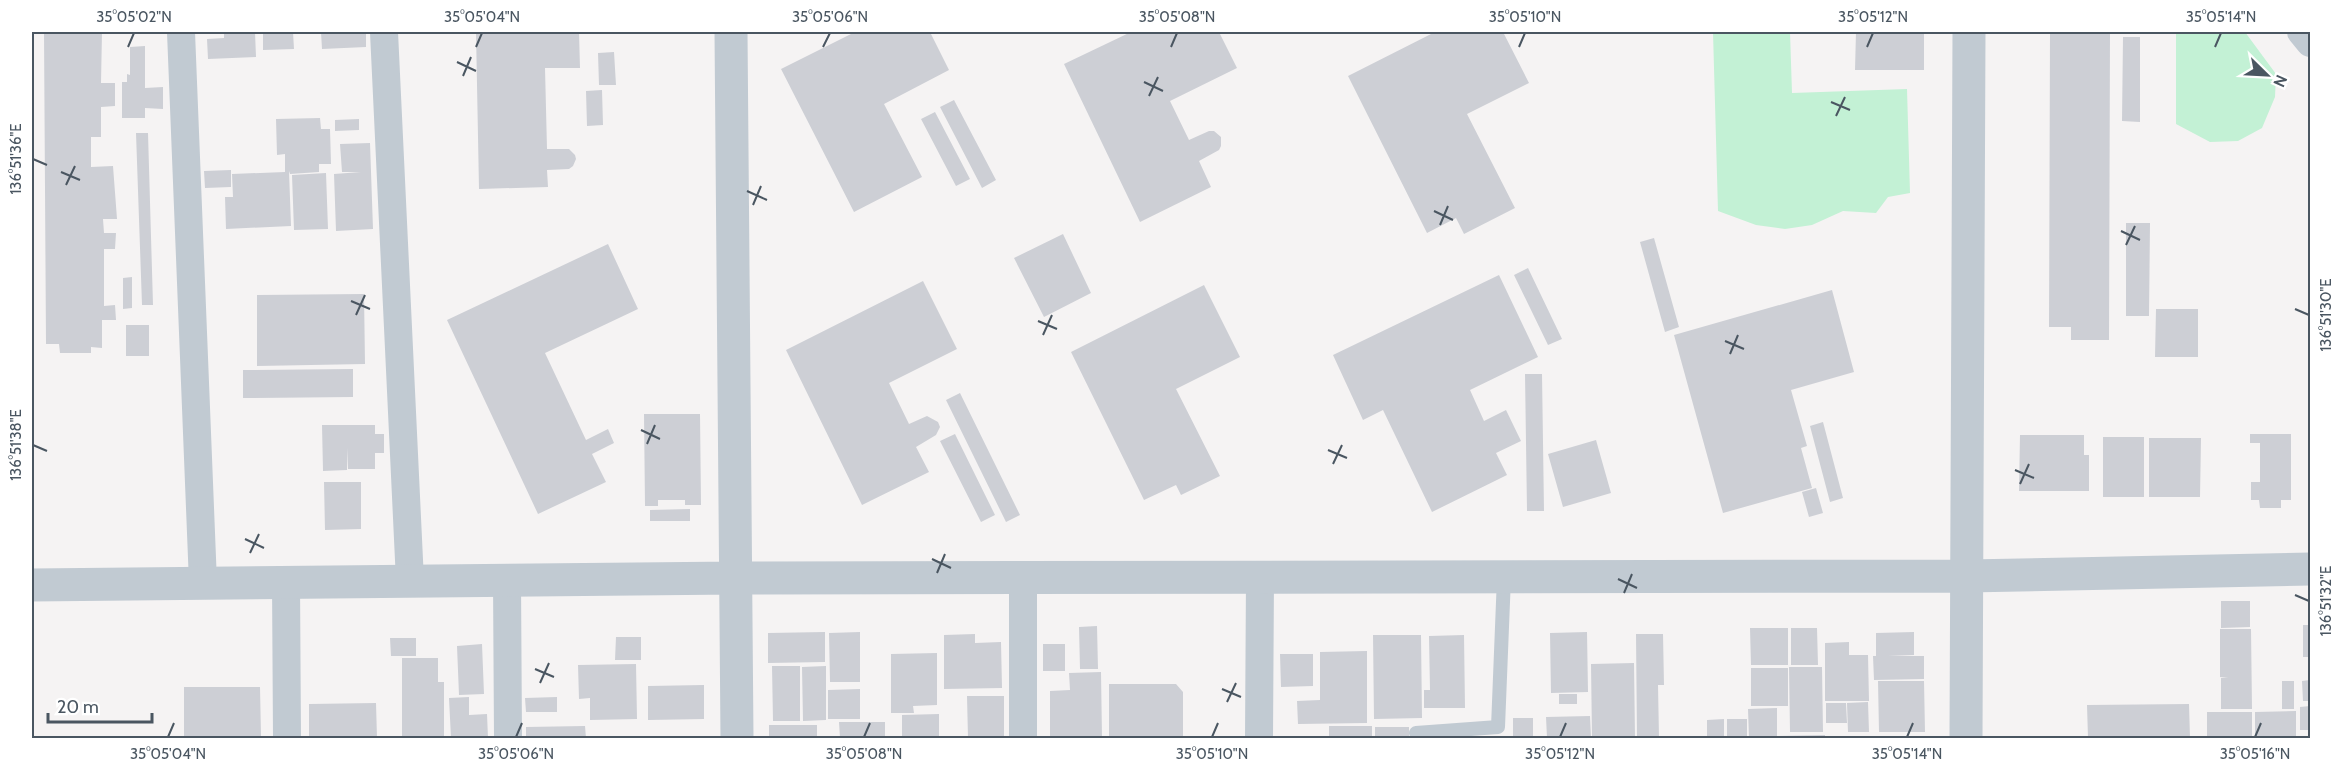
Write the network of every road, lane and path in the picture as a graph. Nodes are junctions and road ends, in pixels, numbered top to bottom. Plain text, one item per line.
1 (181, 32) edge
2 (384, 32) edge
3 (731, 32) edge
4 (1969, 32) edge
5 (2301, 32) edge
6 (2310, 43) edge
7 (2310, 569) edge
8 (1967, 576) junction
9 (1260, 577) junction
10 (1504, 577) junction
11 (736, 578) junction
12 (1023, 578) junction
13 (507, 580) junction
14 (410, 581) junction
15 (286, 582) junction
16 (203, 583) junction
17 (32, 585) edge
18 (1416, 733) dead end
19 (286, 738) edge
20 (508, 738) edge
21 (737, 738) edge
22 (1023, 738) edge
23 (1259, 738) edge
24 (1966, 738) edge

1 - 16 street
2 - 14 street
3 - 11 street
4 - 8 street
5 - 6 street
7 - 8 street
8 - 10 street
8 - 24 street
9 - 10 street
9 - 12 street
9 - 23 street
10 - 18 lane
11 - 12 street
11 - 13 street
11 - 21 street
12 - 22 street
13 - 14 street
13 - 20 street
14 - 15 street
15 - 16 street
15 - 19 street
16 - 17 street

